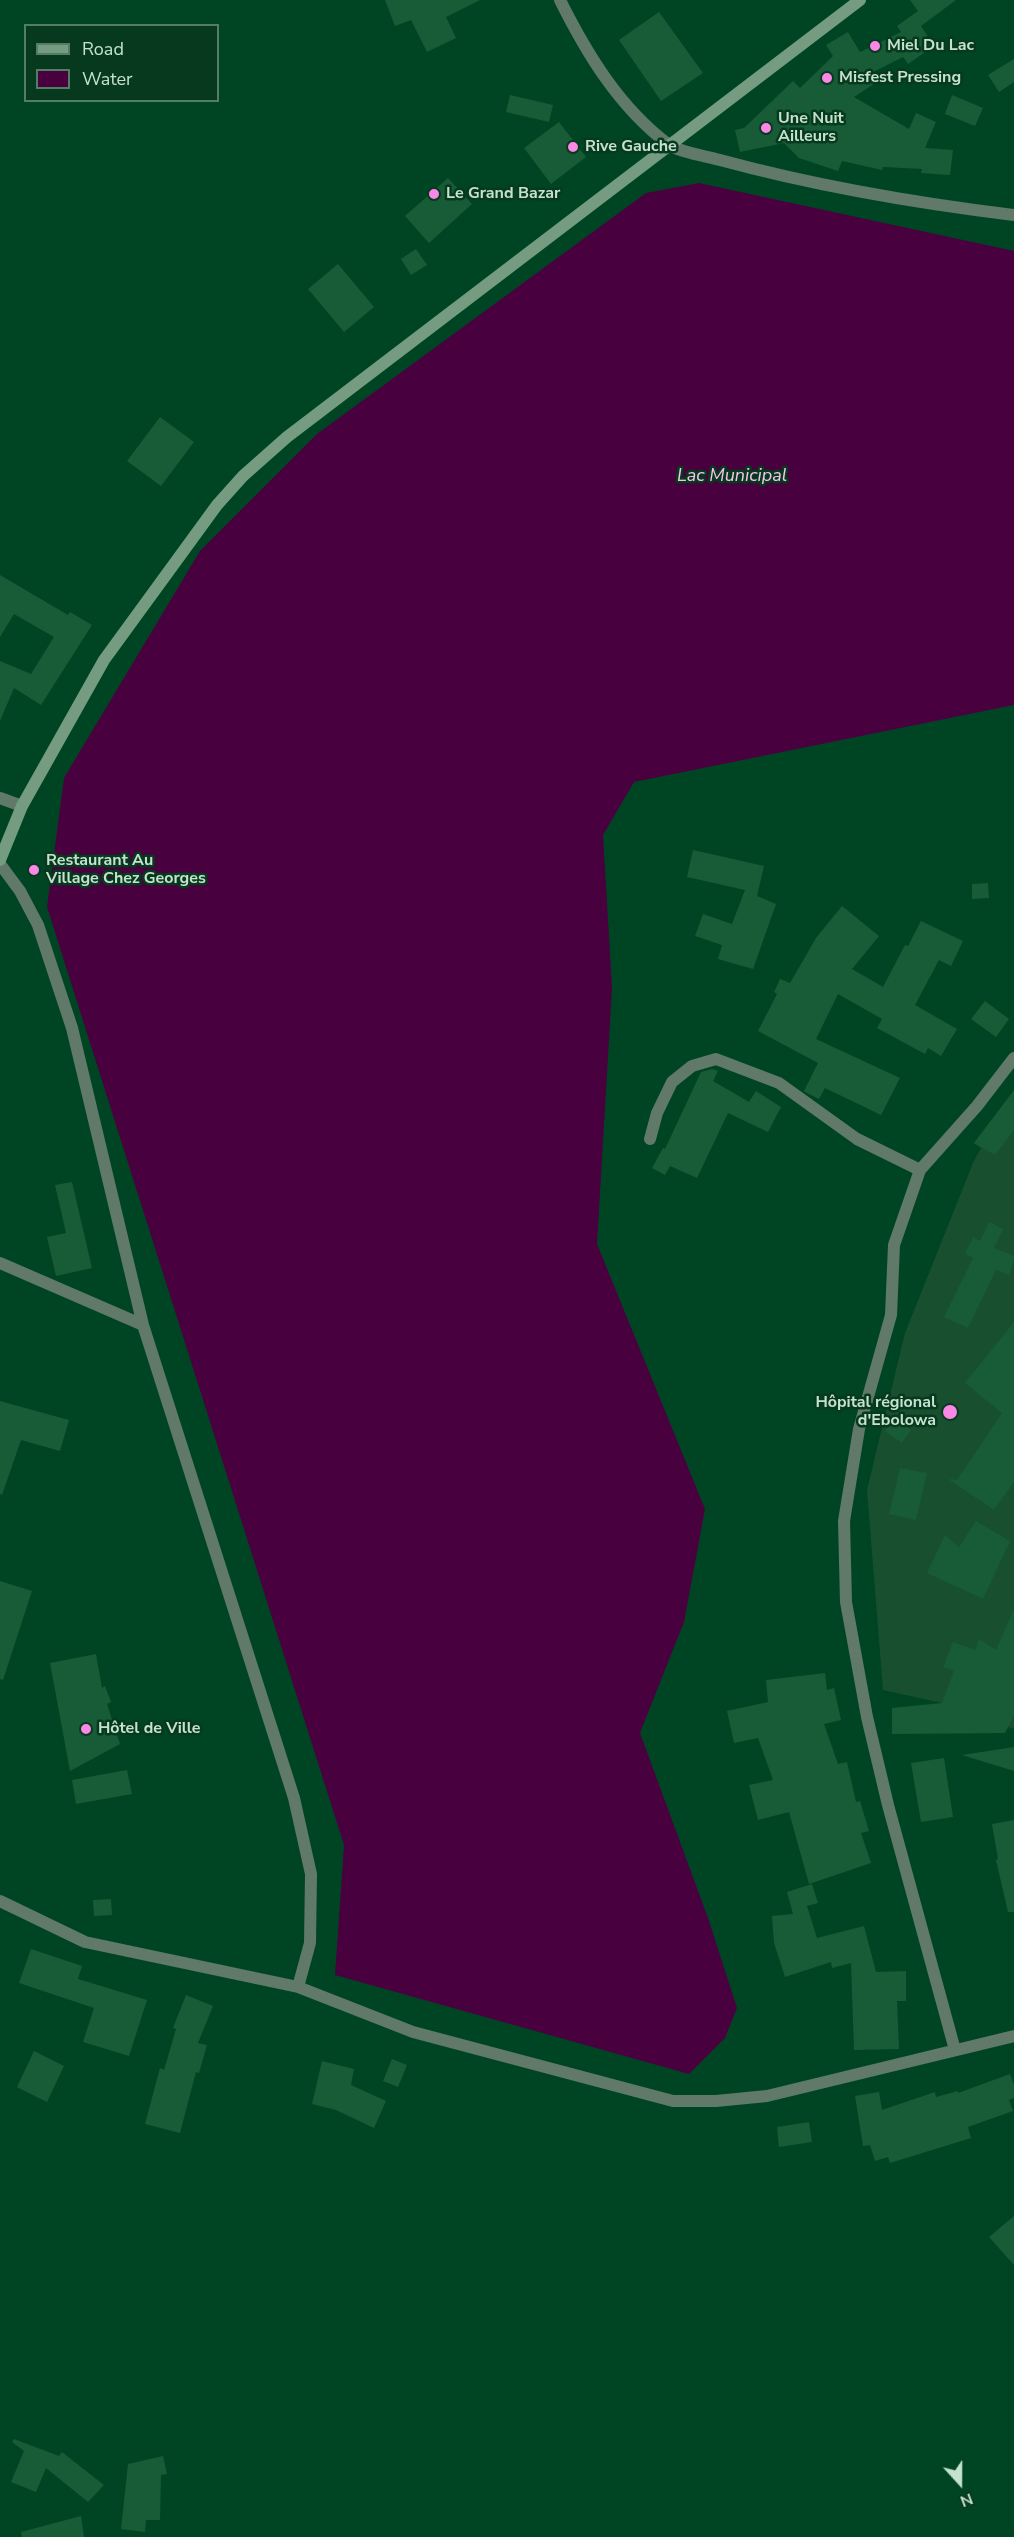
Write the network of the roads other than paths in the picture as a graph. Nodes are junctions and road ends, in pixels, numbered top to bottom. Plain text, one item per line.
1 (560, 0) edge
2 (860, 0) edge
3 (670, 146) junction
4 (1014, 215) edge
5 (0, 798) edge
6 (22, 806) junction
7 (0, 862) edge
8 (1014, 1058) edge
9 (650, 1139) dead end
10 (920, 1170) junction
11 (0, 1263) edge
12 (143, 1325) junction
13 (0, 1900) edge
14 (298, 1987) junction
15 (1014, 2036) edge
16 (955, 2050) junction

1 - 3 street
2 - 3 street
3 - 4 street
3 - 6 street
5 - 6 street
6 - 7 street
7 - 12 street
8 - 10 street
9 - 10 street
10 - 16 street
11 - 12 street
12 - 14 street
13 - 14 street
14 - 16 street
15 - 16 street

